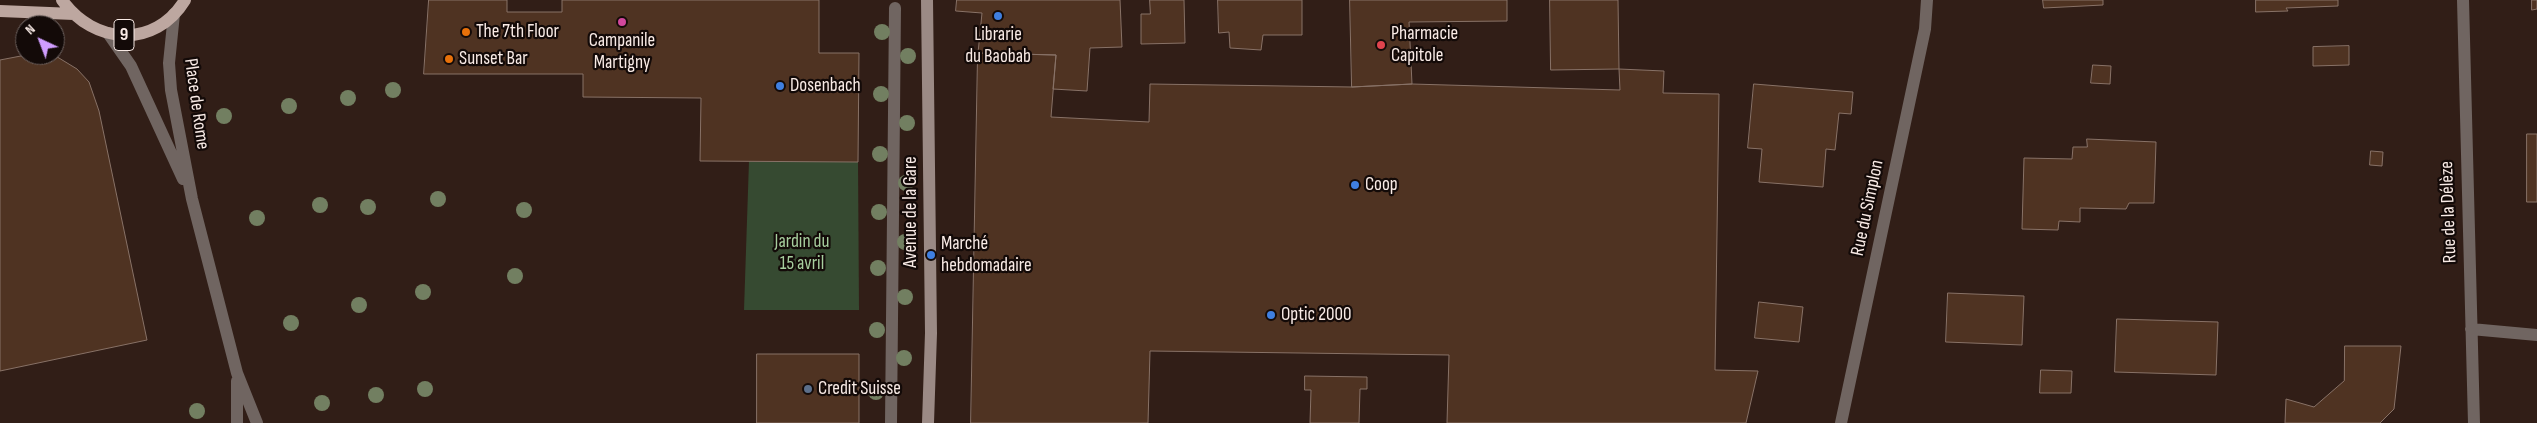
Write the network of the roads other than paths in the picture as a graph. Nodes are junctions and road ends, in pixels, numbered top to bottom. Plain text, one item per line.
1 (62, 0) edge
2 (185, 0) edge
3 (927, 0) edge
4 (1927, 0) edge
5 (2462, 0) edge
6 (895, 8) dead end
7 (0, 11) edge
8 (74, 14) junction
9 (174, 14) junction
10 (108, 33) junction
11 (192, 199) junction
12 (2471, 329) junction
13 (2537, 335) edge
14 (236, 374) junction
15 (237, 423) edge
16 (257, 423) edge
17 (891, 423) edge
18 (928, 423) edge
19 (1841, 423) edge
20 (2474, 423) edge

1 - 8 main road, 9
2 - 9 main road, 9
3 - 18 street, Avenue de la Gare
4 - 19 street, Rue du Simplon
5 - 12 street, Rue de la Délèze
6 - 17 street
7 - 8 main road
8 - 10 main road, 9
9 - 10 main road, 9
9 - 11 street, Place de Rome
10 - 11 street, Place de Rome
11 - 14 street, Place de Rome
12 - 13 street
12 - 20 street, Rue de la Délèze
14 - 15 street, Place de Rome
14 - 16 street, Place de Rome

